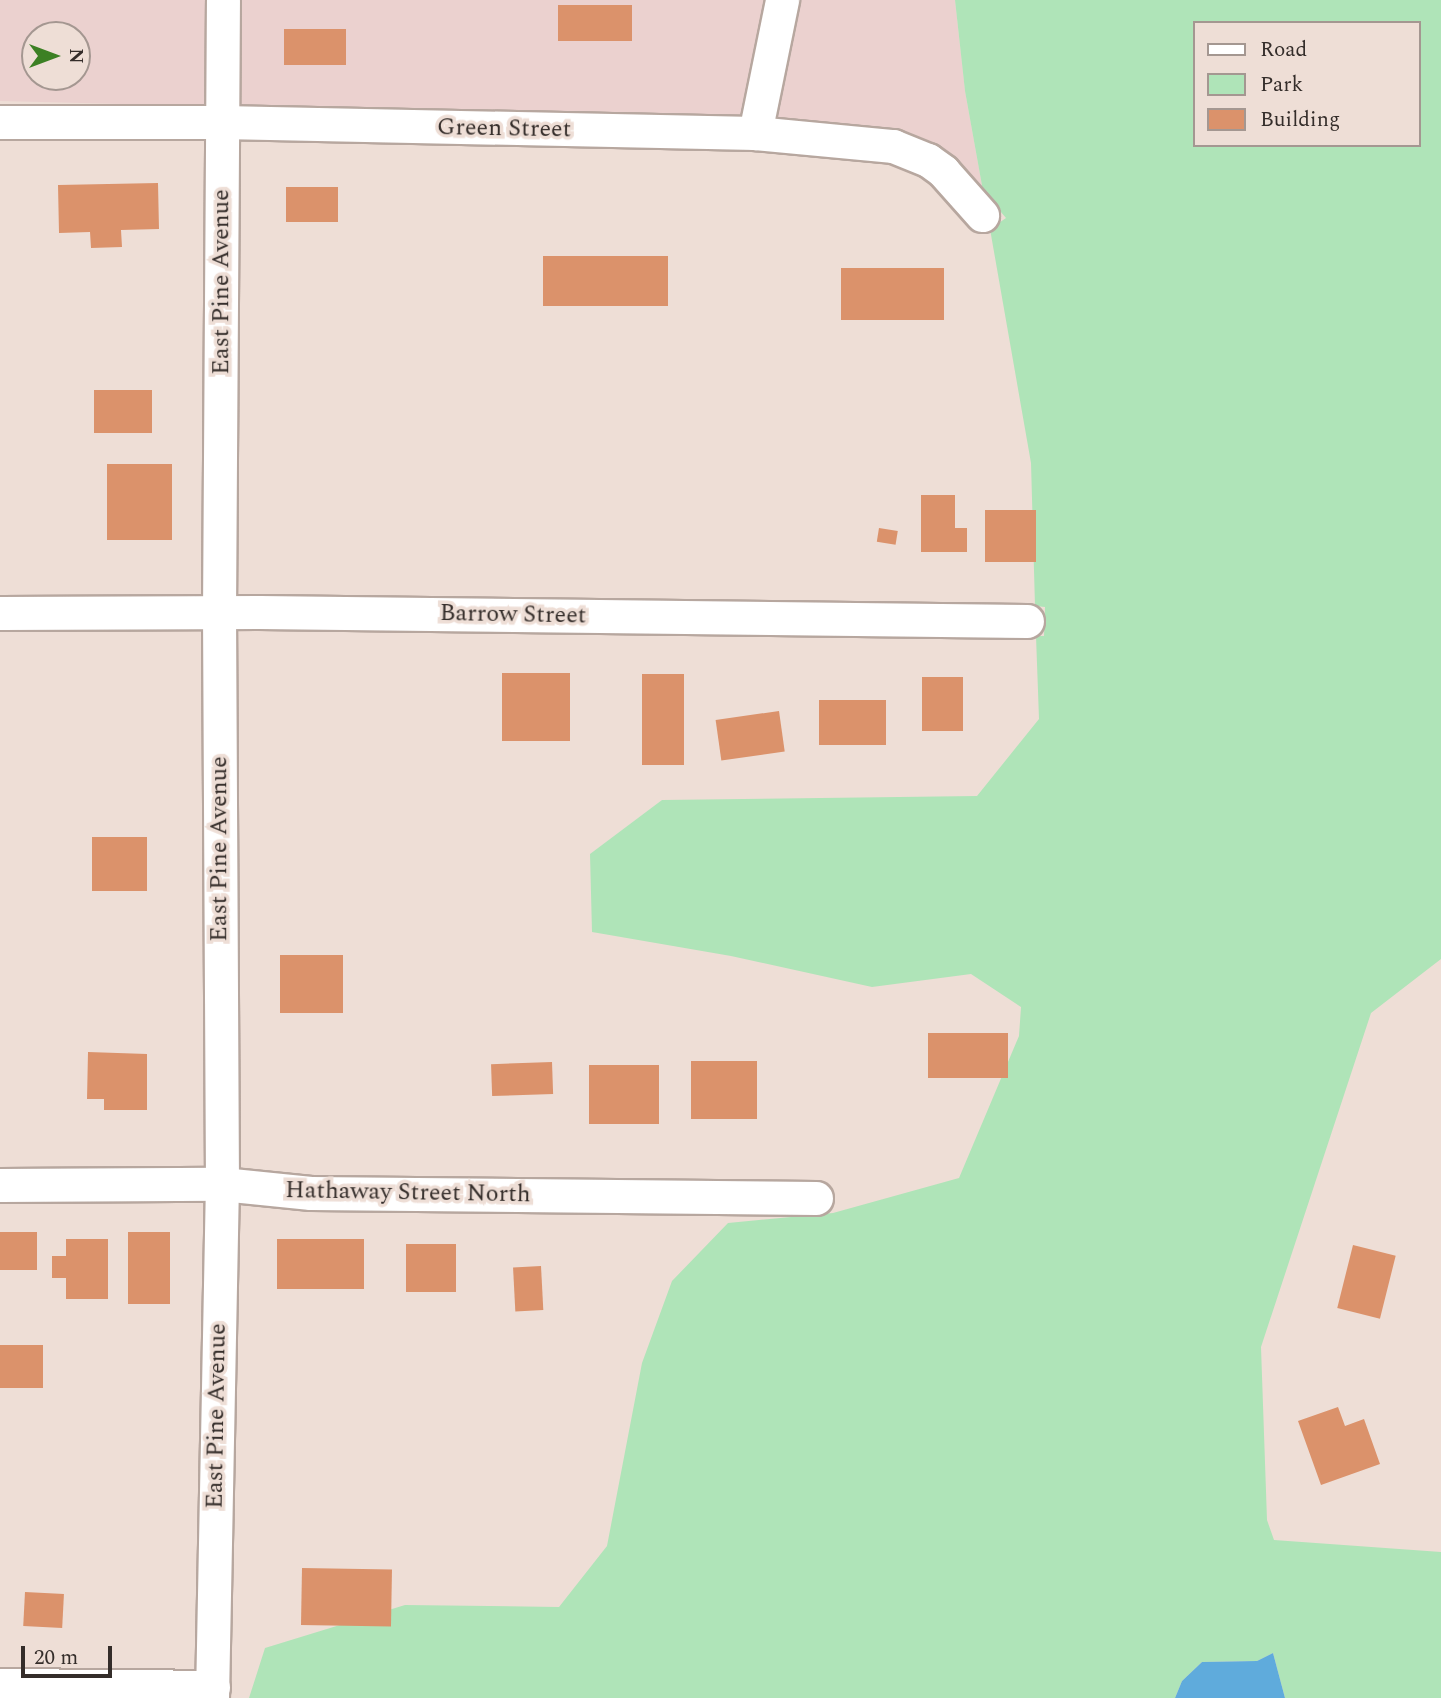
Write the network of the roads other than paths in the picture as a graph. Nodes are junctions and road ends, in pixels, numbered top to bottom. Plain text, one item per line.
1 (223, 0) edge
2 (782, 0) edge
3 (0, 122) edge
4 (222, 122) junction
5 (755, 133) junction
6 (982, 215) dead end
7 (0, 613) edge
8 (219, 614) junction
9 (1027, 621) dead end
10 (222, 1184) junction
11 (0, 1185) edge
12 (816, 1198) dead end
13 (0, 1685) edge
14 (212, 1692) edge

1 - 4 street, East Pine Avenue
2 - 5 street
3 - 4 street, Green Street
4 - 5 street, Green Street
4 - 8 street, East Pine Avenue
5 - 6 street, Green Street
7 - 8 street, Barrow Street
8 - 9 street, Barrow Street
8 - 10 street, East Pine Avenue
10 - 11 street, Hathaway Street North
10 - 12 street, Hathaway Street North
10 - 14 street, East Pine Avenue
13 - 14 street

